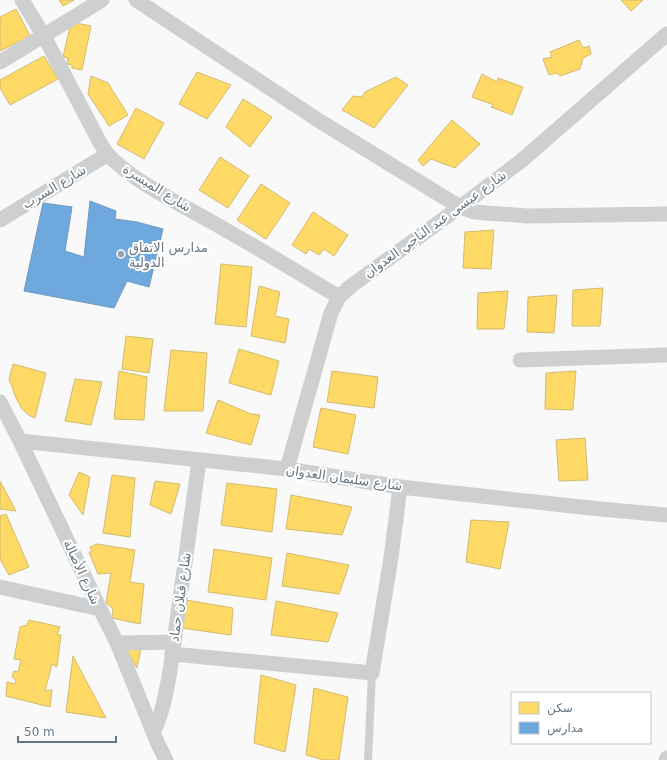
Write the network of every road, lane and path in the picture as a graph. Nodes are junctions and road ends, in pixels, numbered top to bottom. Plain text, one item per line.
1 (22, 0) edge
2 (102, 0) edge
3 (136, 0) edge
4 (667, 34) edge
5 (44, 36) junction
6 (0, 62) edge
7 (108, 154) junction
8 (460, 207) junction
9 (667, 214) edge
10 (0, 220) edge
11 (339, 297) junction
12 (667, 356) edge
13 (520, 360) dead end
14 (0, 402) edge
15 (20, 441) junction
16 (199, 461) junction
17 (287, 470) junction
18 (400, 487) junction
19 (667, 515) edge
20 (0, 588) edge
21 (100, 609) junction
22 (118, 643) junction
23 (173, 648) junction
24 (372, 673) junction
25 (156, 738) junction
26 (157, 760) edge
27 (166, 760) edge
28 (368, 760) edge

1 - 5 street, شارع الميسرة
2 - 5 street
3 - 8 street
4 - 8 street, شارع عيسى عبد الناجي العدوان
5 - 6 street
5 - 7 street, شارع الميسرة
7 - 10 street, شارع السرب
7 - 11 street, شارع الميسرة
8 - 9 street
8 - 11 street, شارع عيسى عبد الناجي العدوان
11 - 17 street, شارع عيسى عبد الناجي العدوان
12 - 13 street
14 - 15 street, شارع الأصالة
15 - 16 street, شارع سليمان العدوان
15 - 21 street, شارع الأصالة
16 - 17 street, شارع سليمان العدوان
16 - 23 street, شارع قبلان حماد
17 - 18 street, شارع سليمان العدوان
18 - 19 street, شارع سليمان العدوان
18 - 24 street
20 - 21 street
21 - 22 street, شارع الأصالة
22 - 23 street
22 - 25 street, شارع الأصالة
23 - 24 street
23 - 25 street, شارع قبلان حماد
24 - 28 lane
25 - 26 street, شارع الأصالة
25 - 27 street, شارع الأصالة

